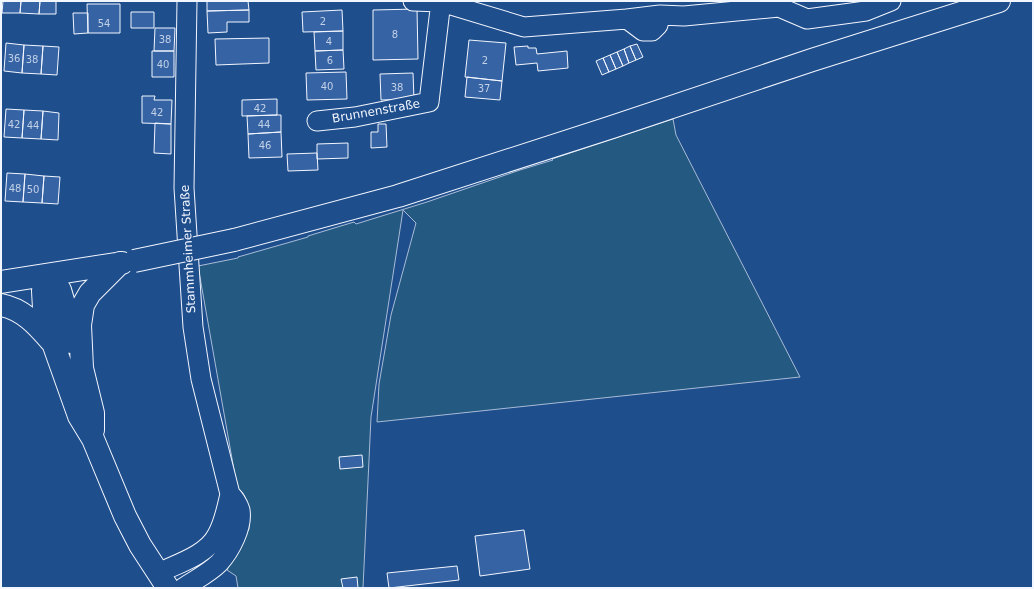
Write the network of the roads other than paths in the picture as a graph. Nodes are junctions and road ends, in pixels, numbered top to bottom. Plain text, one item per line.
1 (187, 1) edge
2 (413, 1) edge
3 (442, 1) edge
4 (891, 1) edge
5 (999, 1) edge
6 (779, 4) edge
7 (317, 121) dead end
8 (127, 262) junction
9 (47, 276) junction
10 (1, 282) edge
11 (1, 305) edge
12 (52, 343) junction
13 (82, 368) junction
14 (93, 439) junction
15 (230, 494) junction
16 (215, 566) junction
17 (163, 580) edge
18 (183, 588) edge
19 (213, 588) edge

1 - 15 street, Stammheimer Straße
2 - 3 street
3 - 6 street
3 - 7 street, Brunnenstraße
4 - 6 street
5 - 8 main road, bridge
8 - 9 main road
8 - 13 main road
9 - 10 main road
9 - 12 main road
9 - 13 main road
11 - 12 main road
12 - 14 main road
13 - 14 main road
14 - 17 main road
15 - 16 street, Stammheimer Straße
15 - 17 street, Stammheimer Straße
16 - 18 street, Stammheimer Straße
16 - 19 street

